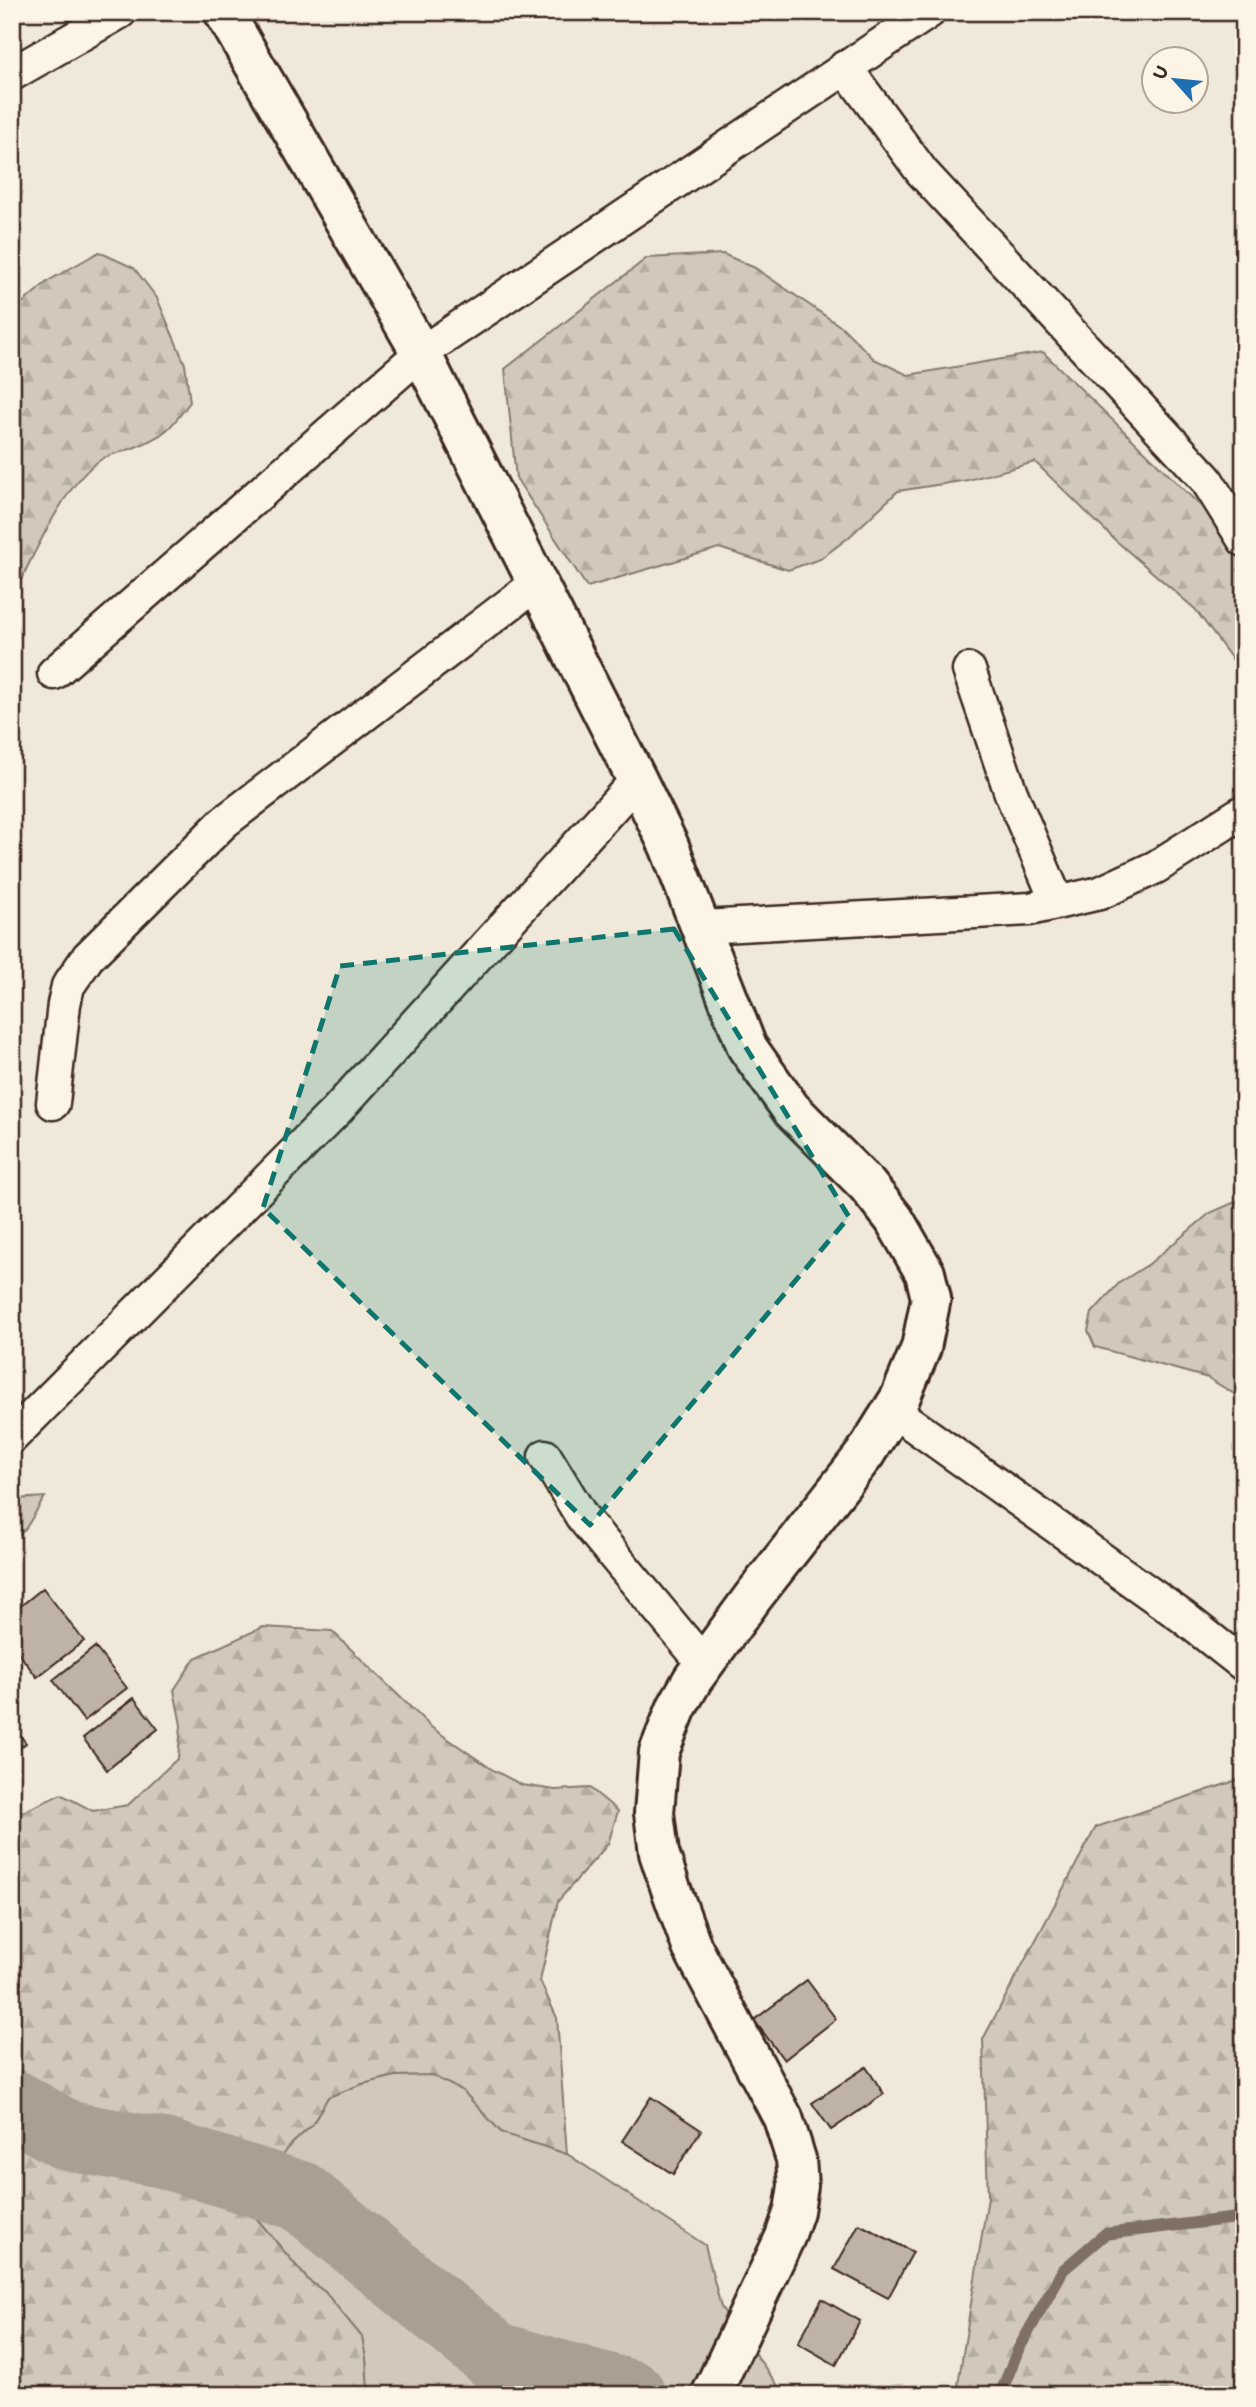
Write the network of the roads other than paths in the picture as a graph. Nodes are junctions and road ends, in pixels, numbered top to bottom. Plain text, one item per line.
1 (120, 12) edge
2 (224, 12) edge
3 (929, 12) edge
4 (845, 67) junction
5 (12, 74) edge
6 (421, 353) junction
7 (1244, 540) edge
8 (536, 584) junction
9 (969, 670) dead end
10 (54, 673) dead end
11 (637, 780) junction
12 (1244, 811) edge
13 (1058, 902) junction
14 (702, 927) junction
15 (52, 1103) dead end
16 (892, 1410) junction
17 (12, 1437) edge
18 (545, 1457) dead end
19 (704, 1664) junction
20 (1244, 1665) edge
21 (710, 2395) edge

1 - 5 street
2 - 6 main road
3 - 4 street
4 - 6 street
4 - 7 street
6 - 8 main road
6 - 10 street
8 - 11 main road
8 - 15 street
9 - 13 street
11 - 14 main road
11 - 17 street
12 - 13 street
13 - 14 street
14 - 16 main road
16 - 19 main road
16 - 20 street
18 - 19 street
19 - 21 main road

